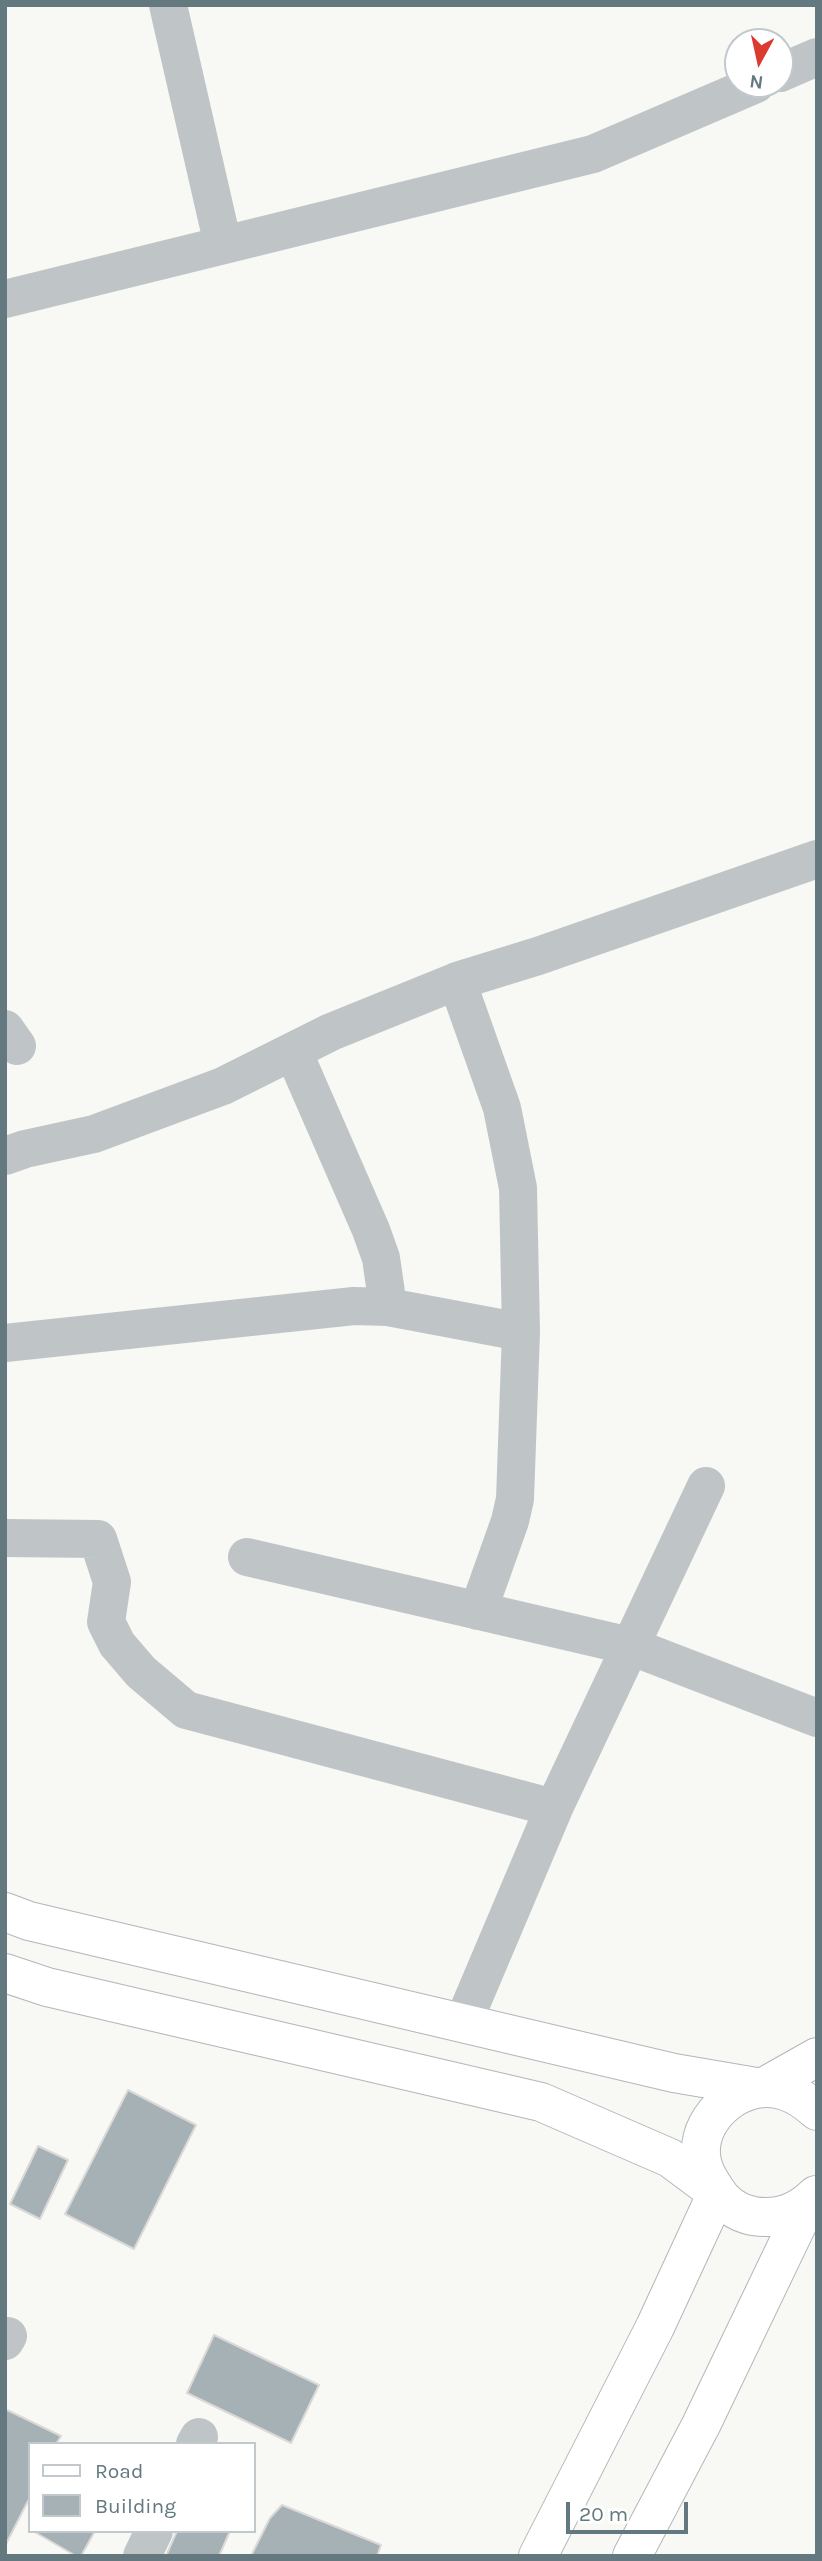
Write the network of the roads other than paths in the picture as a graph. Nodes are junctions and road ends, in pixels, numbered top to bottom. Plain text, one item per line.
1 (168, 5) edge
2 (817, 57) edge
3 (794, 68) edge
4 (724, 98) edge
5 (223, 245) junction
6 (5, 299) edge
7 (817, 859) edge
8 (457, 981) junction
9 (293, 1051) junction
10 (5, 1156) edge
11 (388, 1307) junction
12 (521, 1332) junction
13 (5, 1343) edge
14 (706, 1486) dead end
15 (5, 1538) edge
16 (247, 1557) dead end
17 (478, 1611) junction
18 (630, 1646) junction
19 (817, 1718) edge
20 (554, 1808) junction
21 (5, 1912) edge
22 (5, 1973) edge
23 (463, 2023) junction
24 (817, 2057) edge
25 (762, 2088) junction
26 (817, 2111) edge
27 (717, 2193) junction
28 (812, 2199) edge
29 (153, 2533) edge
30 (142, 2556) edge
31 (538, 2556) edge
32 (632, 2556) edge

1 - 5 street
2 - 3 street
4 - 5 street
5 - 6 street
7 - 8 street
8 - 9 street
8 - 12 street
9 - 10 street
9 - 11 street
11 - 12 street
11 - 13 street
12 - 17 street
14 - 18 street
15 - 20 street
16 - 17 street
17 - 18 street
18 - 19 street
18 - 20 street
20 - 23 street
21 - 23 main road
22 - 27 main road
23 - 25 main road
24 - 25 main road
25 - 26 main road
25 - 27 main road
27 - 28 main road
27 - 31 main road
28 - 32 main road
29 - 30 street

